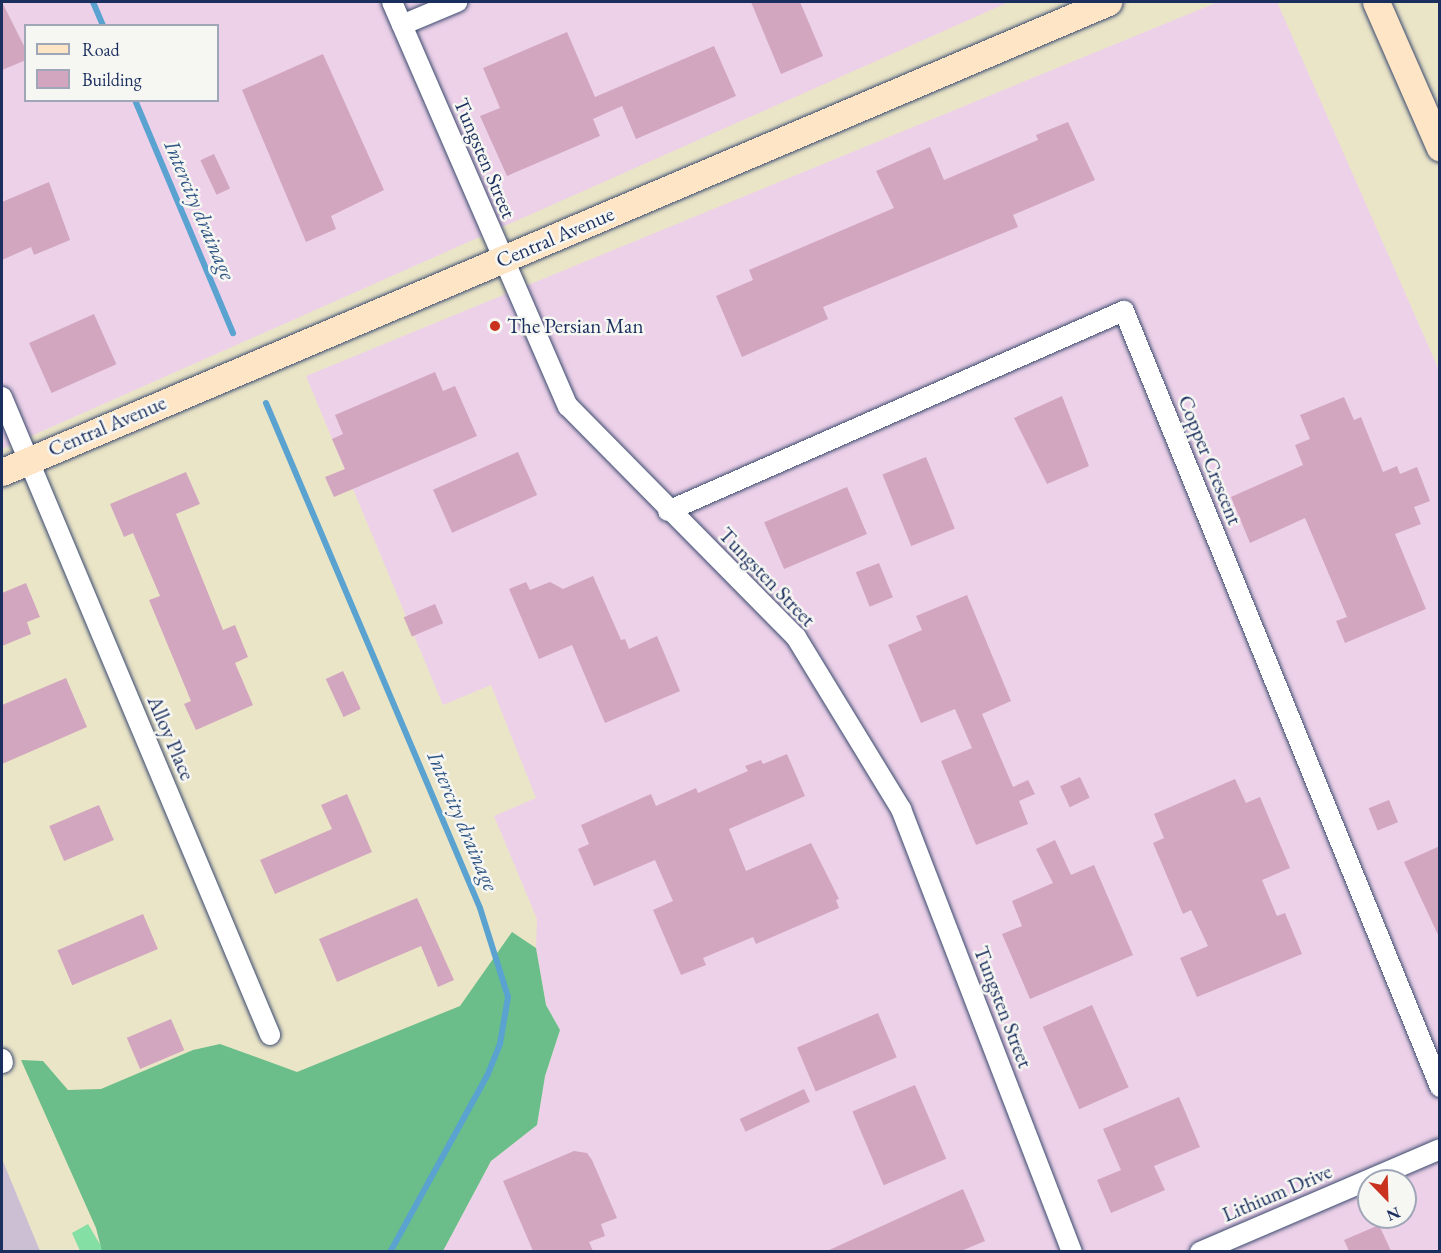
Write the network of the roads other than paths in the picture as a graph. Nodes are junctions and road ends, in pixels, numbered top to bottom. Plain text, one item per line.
1 (392, 2) edge
2 (458, 2) edge
3 (1108, 2) edge
4 (1376, 2) edge
5 (402, 25) junction
6 (1440, 148) edge
7 (502, 260) junction
8 (2, 397) edge
9 (28, 459) junction
10 (2, 472) edge
11 (668, 511) junction
12 (270, 1035) dead end
13 (1440, 1087) edge
14 (1440, 1149) edge
15 (1072, 1251) edge
16 (1200, 1251) edge

1 - 5 street, Tungsten Street
2 - 5 street
3 - 7 main road, Central Avenue
4 - 6 main road
5 - 7 street, Tungsten Street
7 - 9 main road, Central Avenue
7 - 11 street, Tungsten Street
8 - 9 street, Alloy Place
9 - 10 main road, Central Avenue
9 - 12 street, Alloy Place
11 - 13 street, Copper Crescent
11 - 15 street, Tungsten Street
14 - 16 street, Lithium Drive

